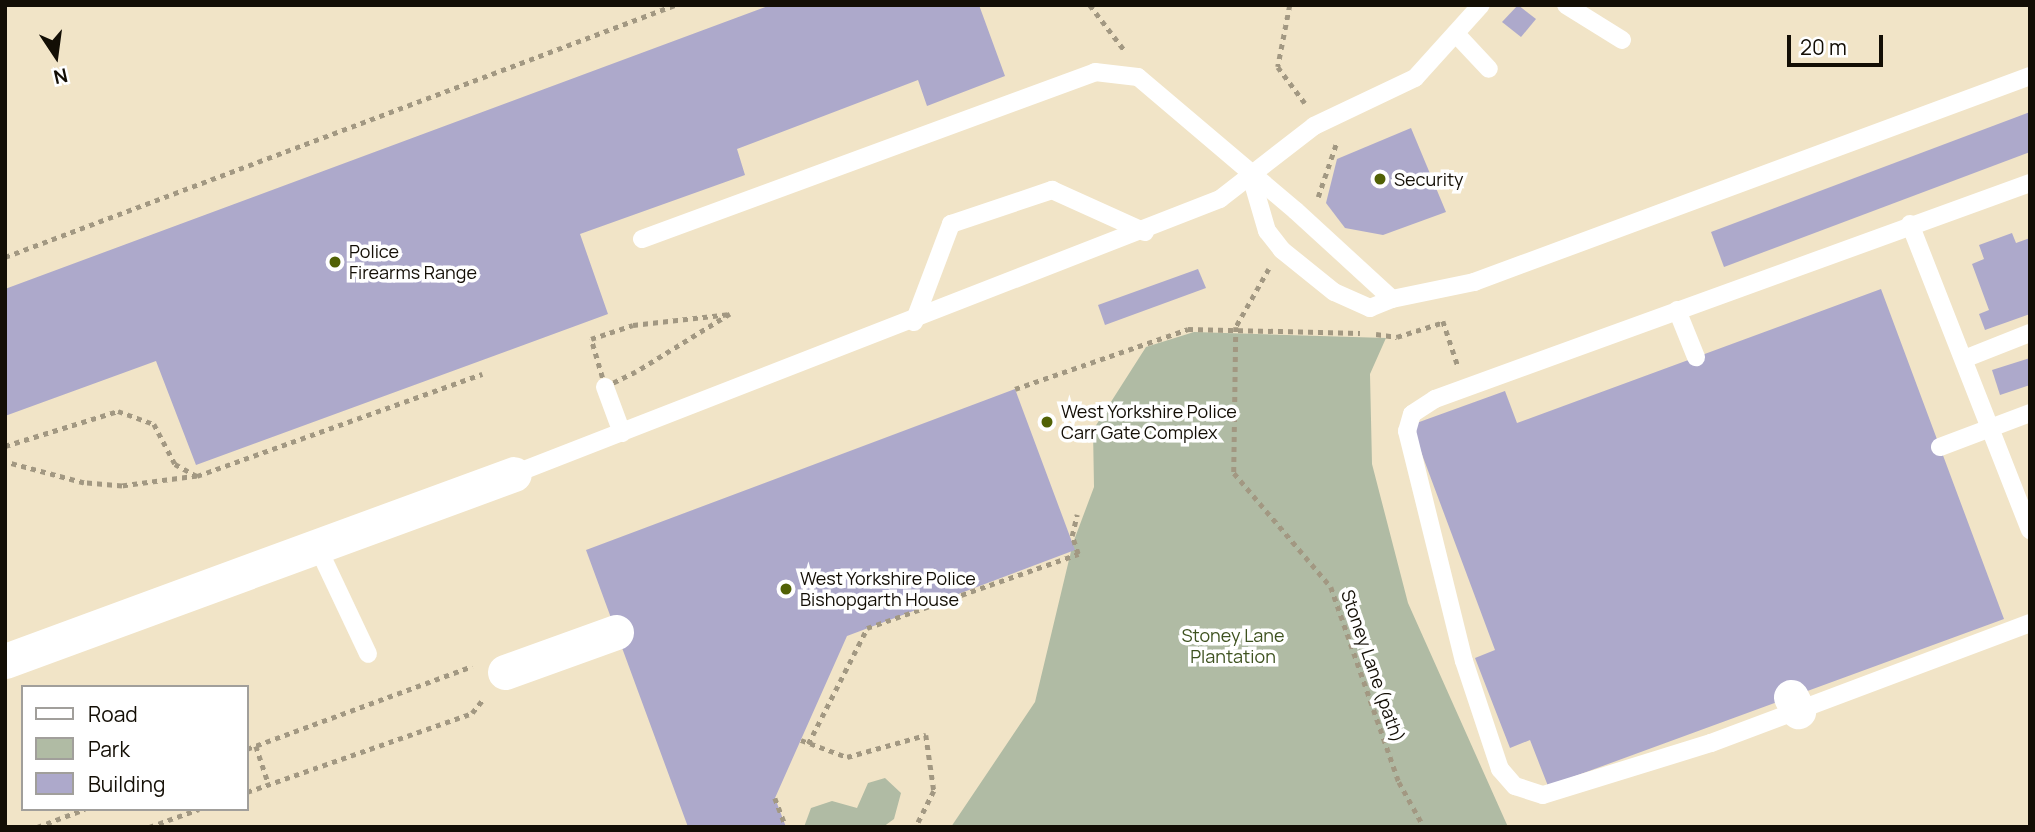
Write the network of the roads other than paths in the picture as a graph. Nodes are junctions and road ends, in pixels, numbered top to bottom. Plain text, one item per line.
1 (1481, 5) edge
2 (1566, 5) edge
3 (1458, 36) junction
4 (1622, 40) dead end
5 (1489, 69) dead end
6 (2030, 76) edge
7 (1250, 173) junction
8 (2030, 183) edge
9 (1910, 224) junction
10 (1145, 232) junction
11 (642, 239) dead end
12 (1392, 299) junction
13 (1677, 310) junction
14 (914, 322) junction
15 (2030, 333) edge
16 (1696, 357) dead end
17 (1964, 359) junction
18 (605, 387) road end
19 (2029, 414) edge
20 (1992, 428) junction
21 (622, 433) junction
22 (1940, 447) dead end
23 (514, 474) joint
24 (2030, 530) edge
25 (318, 548) junction
26 (2030, 622) edge
27 (616, 632) dead end
28 (368, 654) dead end
29 (5, 661) edge
30 (505, 672) road end

1 - 3 lane
2 - 4 lane
3 - 5 lane
3 - 7 lane
6 - 12 lane
7 - 10 lane
7 - 11 lane
7 - 12 lane
7 - 12 lane
8 - 9 lane
9 - 13 lane
9 - 17 lane
10 - 14 lane
10 - 14 lane
13 - 16 lane
13 - 26 lane
14 - 21 lane
15 - 17 lane
17 - 20 lane
18 - 21 lane
19 - 20 lane
20 - 22 lane
20 - 24 lane
21 - 23 lane
23 - 25 street
25 - 28 lane
25 - 29 street
27 - 30 street

